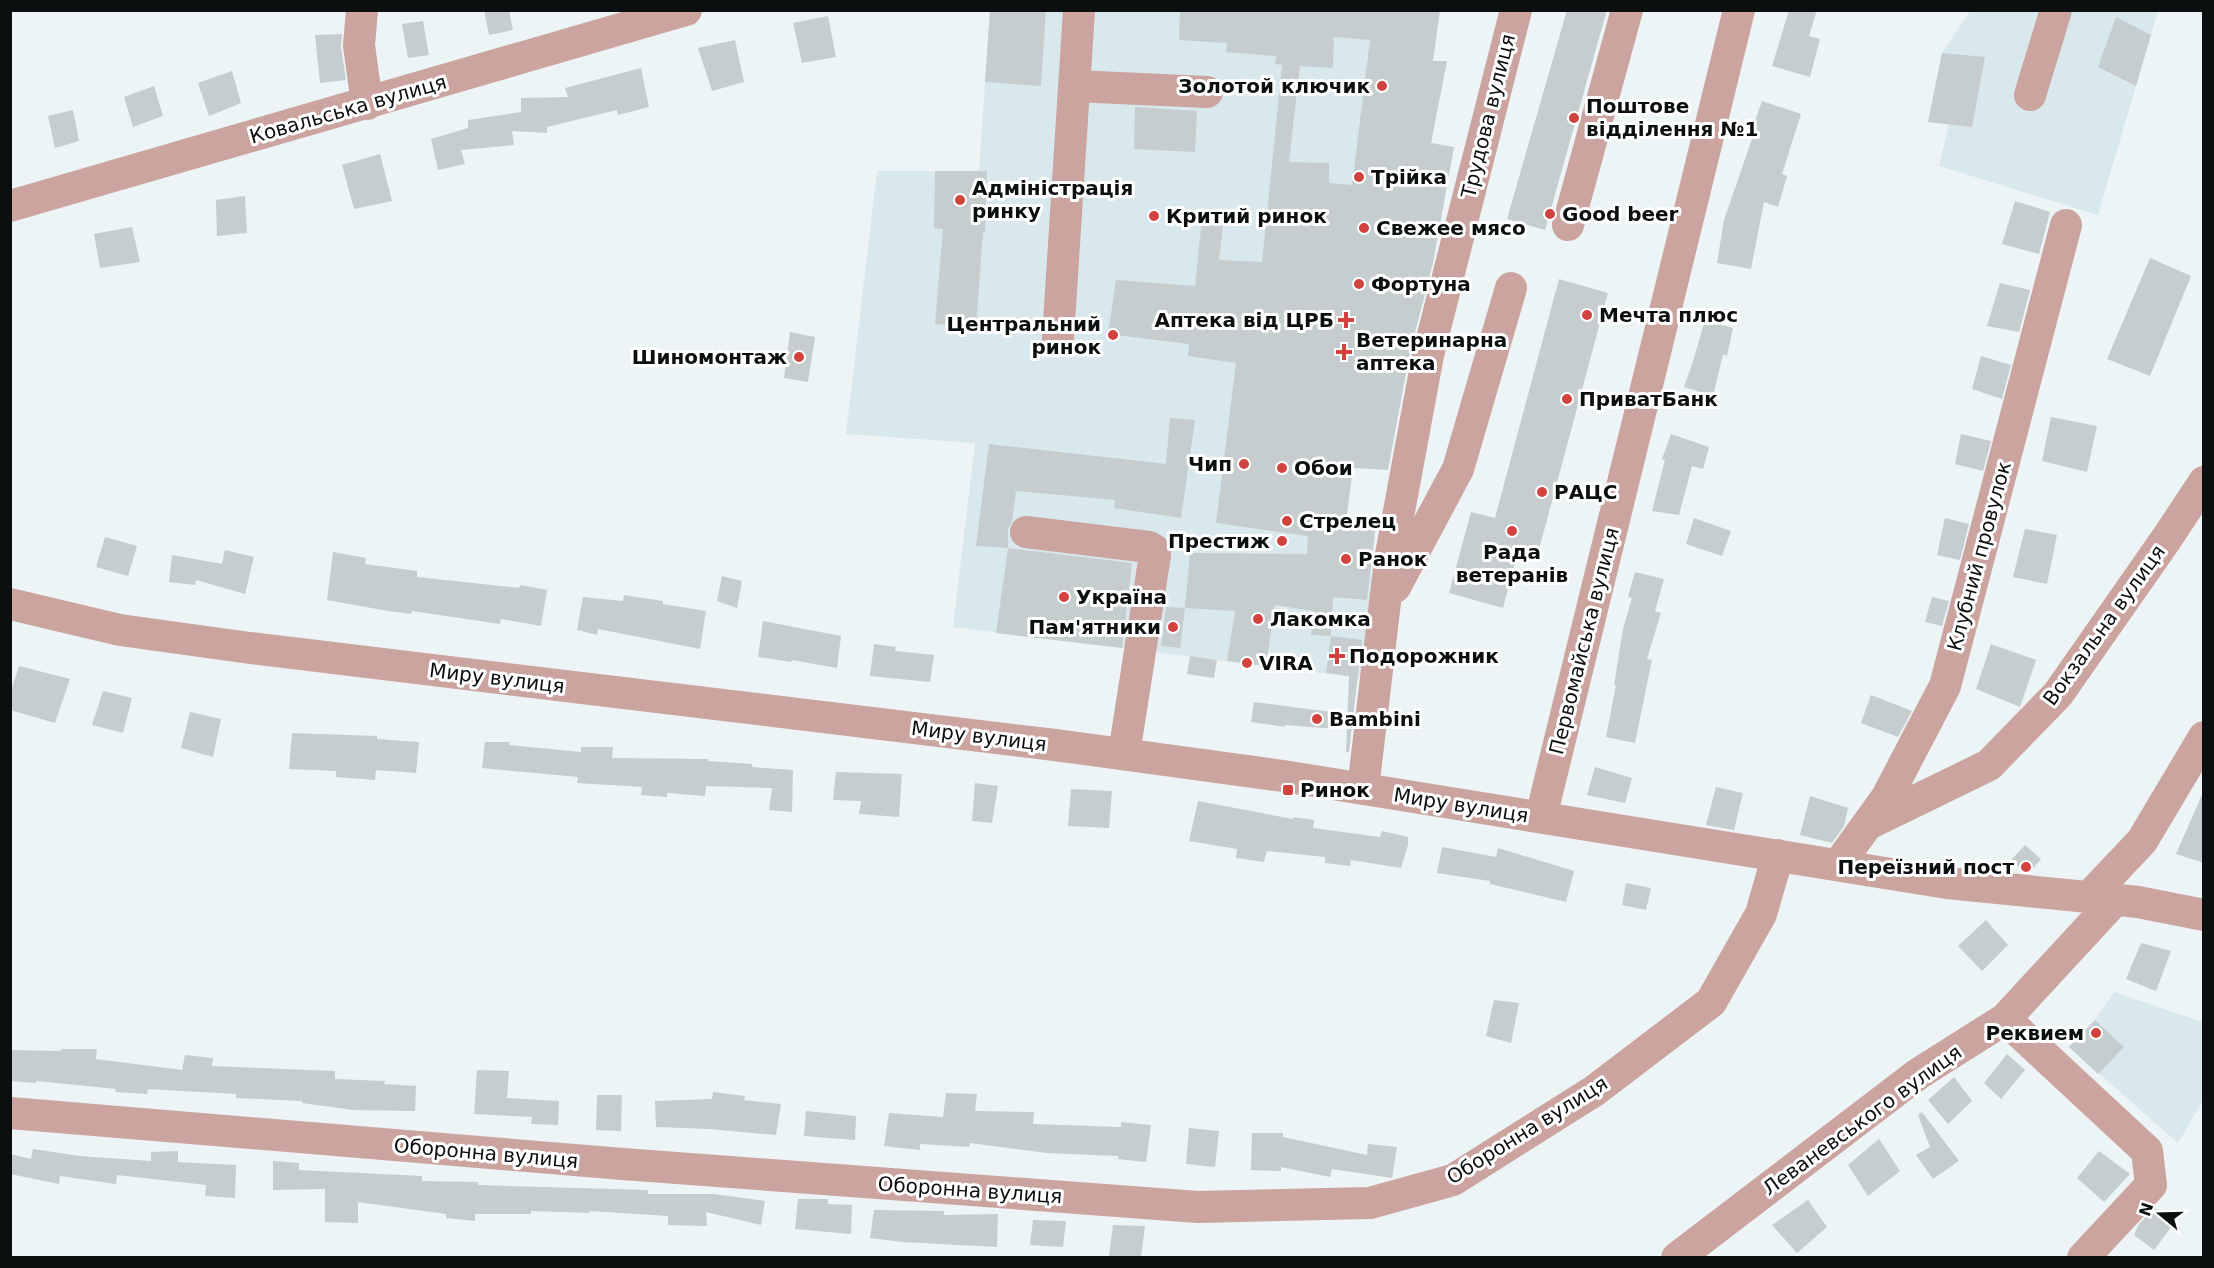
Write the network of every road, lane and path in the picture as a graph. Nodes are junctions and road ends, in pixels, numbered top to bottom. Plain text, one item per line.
1 (362, 10) edge
2 (686, 10) edge
3 (1078, 10) edge
4 (1516, 10) edge
5 (1627, 10) edge
6 (1739, 10) edge
7 (2056, 10) edge
8 (653, 15) edge
9 (1074, 86) junction
10 (1207, 92) dead end
11 (2030, 95) dead end
12 (367, 104) junction
13 (10, 206) edge
14 (1569, 225) dead end
15 (2066, 225) dead end
16 (1511, 288) dead end
17 (1058, 338) dead end
18 (2204, 482) edge
19 (1026, 532) dead end
20 (10, 604) edge
21 (1385, 606) junction
22 (2204, 737) edge
23 (1124, 754) junction
24 (1363, 789) junction
25 (1541, 817) junction
26 (1866, 825) junction
27 (1778, 855) junction
28 (1838, 864) junction
29 (2102, 899) junction
30 (2204, 915) edge
31 (2005, 1019) junction
32 (10, 1113) edge
33 (1677, 1257) edge
34 (2083, 1257) edge

1 - 12 street
2 - 8 street, Ковальська вулиця
3 - 9 street
4 - 21 street, Трудова вулиця
5 - 14 street
6 - 25 street, Первомайська вулиця
7 - 11 street
8 - 12 street, Ковальська вулиця
9 - 10 street
9 - 17 street
12 - 13 street, Ковальська вулиця
15 - 26 street, Клубний провулок
16 - 21 street
18 - 26 street, Вокзальна вулиця
19 - 23 street
20 - 23 street, Миру вулиця
21 - 24 street, Трудова вулиця
22 - 29 street, Леваневського вулиця
23 - 24 street, Миру вулиця
24 - 25 street, Миру вулиця
25 - 27 street, Миру вулиця
26 - 28 street, Клубний провулок
27 - 28 street, Миру вулиця
27 - 32 street, Оборонна вулиця
28 - 29 street, Миру вулиця
29 - 30 street, Миру вулиця
29 - 31 street, Леваневського вулиця
31 - 33 street, Леваневського вулиця
31 - 34 street

